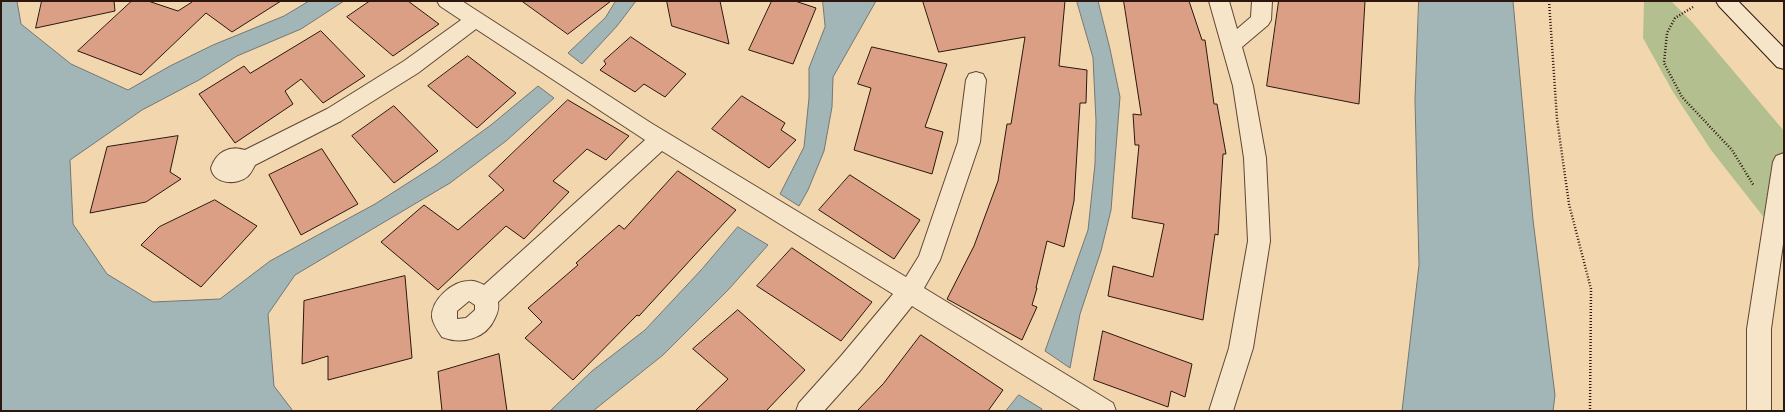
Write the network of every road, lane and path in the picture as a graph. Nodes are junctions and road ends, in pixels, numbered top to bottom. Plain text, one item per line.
1 (447, 1) edge
2 (1219, 1) edge
3 (1262, 1) edge
4 (1550, 1) edge
5 (1726, 1) edge
6 (1692, 7) dead end
7 (474, 20) junction
8 (1232, 44) junction
9 (1784, 61) edge
10 (976, 80) dead end
11 (661, 139) junction
12 (244, 160) dead end
13 (1784, 162) edge
14 (1777, 206) junction
15 (910, 292) junction
16 (486, 299) dead end
17 (808, 411) edge
18 (1104, 411) edge
19 (1221, 411) edge
20 (1590, 411) edge
21 (1759, 411) edge

1 - 7 street
2 - 8 street
3 - 8 street
4 - 20 path
5 - 9 street
6 - 14 path
7 - 11 street
7 - 12 street
8 - 19 street
10 - 15 street
11 - 15 street
11 - 16 street
13 - 14 street
14 - 21 street
15 - 17 street
15 - 18 street

